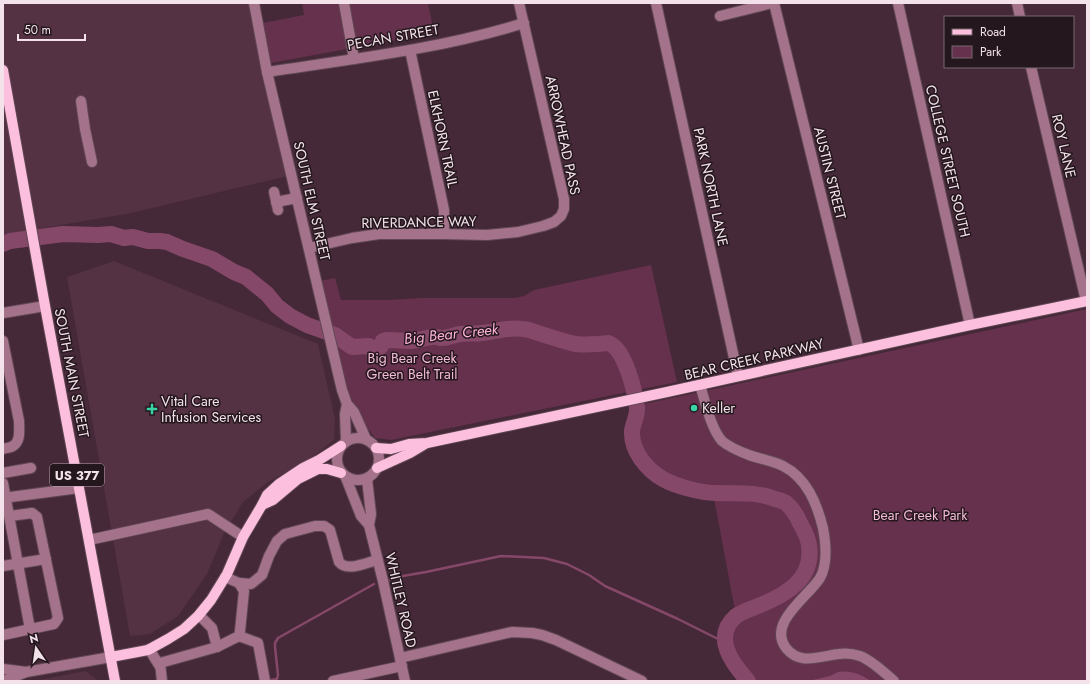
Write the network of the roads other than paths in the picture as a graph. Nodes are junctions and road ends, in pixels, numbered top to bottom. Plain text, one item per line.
1 (254, 3) edge
2 (344, 3) edge
3 (519, 3) edge
4 (656, 3) edge
5 (773, 3) edge
6 (898, 3) edge
7 (1017, 3) edge
8 (720, 16) dead end
9 (1020, 16) edge
10 (524, 23) junction
11 (410, 50) junction
12 (354, 59) junction
13 (1032, 68) edge
14 (3, 70) edge
15 (267, 72) junction
16 (81, 101) dead end
17 (92, 162) dead end
18 (274, 192) dead end
19 (297, 198) junction
20 (444, 234) junction
21 (506, 234) joint
22 (309, 248) junction
23 (1086, 301) edge
24 (45, 306) junction
25 (3, 313) edge
26 (970, 325) junction
27 (3, 341) edge
28 (858, 350) junction
29 (738, 376) junction
30 (700, 385) junction
31 (347, 404) junction
32 (366, 439) junction
33 (427, 443) junction
34 (343, 444) junction
35 (376, 448) junction
36 (3, 449) edge
37 (31, 468) dead end
38 (378, 468) junction
39 (3, 473) edge
40 (344, 475) junction
41 (368, 479) junction
42 (3, 483) edge
43 (79, 488) junction
44 (4, 497) edge
45 (262, 505) junction
46 (10, 516) junction
47 (369, 526) junction
48 (242, 537) junction
49 (89, 540) junction
50 (46, 559) junction
51 (377, 560) junction
52 (18, 563) junction
53 (3, 566) edge
54 (225, 577) junction
55 (239, 583) junction
56 (199, 615) junction
57 (30, 629) junction
58 (3, 635) edge
59 (239, 636) junction
60 (218, 646) junction
61 (149, 648) junction
62 (111, 657) junction
63 (401, 662) junction
64 (159, 665) junction
65 (3, 669) edge
66 (27, 676) edge
67 (4, 681) edge
68 (115, 681) edge
69 (162, 681) edge
70 (265, 681) edge
71 (334, 681) edge
72 (405, 681) edge
73 (642, 681) edge
74 (894, 681) edge

1 - 15 street, SOUTH ELM STREET
2 - 12 street
3 - 10 street, ARROWHEAD PASS
4 - 29 street, PARK NORTH LANE
5 - 8 street
5 - 28 street, AUSTIN STREET
6 - 26 street, COLLEGE STREET SOUTH
7 - 9 street
10 - 11 street, PECAN STREET
10 - 21 street, ARROWHEAD PASS
11 - 12 street, PECAN STREET
11 - 20 street, ELKHORN TRAIL
12 - 15 street, PECAN STREET
13 - 23 street, ROY LANE
14 - 24 main road, SOUTH MAIN STREET / US 377
15 - 19 street, SOUTH ELM STREET
16 - 17 street
18 - 19 street
19 - 22 street, SOUTH ELM STREET
20 - 21 street, RIVERDANCE WAY
20 - 22 street, RIVERDANCE WAY
22 - 31 street, SOUTH ELM STREET
23 - 26 main road, BEAR CREEK PARKWAY
24 - 25 street
24 - 43 main road, SOUTH MAIN STREET / US 377
26 - 28 main road, BEAR CREEK PARKWAY
27 - 36 street
28 - 29 main road, BEAR CREEK PARKWAY
29 - 30 main road, BEAR CREEK PARKWAY
30 - 33 main road, BEAR CREEK PARKWAY
30 - 74 street
31 - 32 street, SOUTH ELM STREET
31 - 34 street, SOUTH ELM STREET
32 - 34 street
32 - 35 street
33 - 35 main road, BEAR CREEK PARKWAY
33 - 38 main road, BEAR CREEK PARKWAY
34 - 40 street
34 - 45 main road
35 - 38 street
37 - 39 street
38 - 41 street
40 - 41 street
40 - 45 main road
40 - 47 street, WHITLEY ROAD
41 - 47 street, WHITLEY ROAD
42 - 44 street
43 - 44 street
43 - 49 main road, SOUTH MAIN STREET / US 377
44 - 46 street
45 - 48 main road
46 - 50 street
46 - 52 street
47 - 51 street, WHITLEY ROAD
48 - 49 street
48 - 54 main road
49 - 62 main road, SOUTH MAIN STREET / US 377
50 - 52 street
50 - 57 street
51 - 55 street
51 - 63 street, WHITLEY ROAD
52 - 53 street
52 - 57 street
54 - 55 street
54 - 56 main road
55 - 59 street
56 - 60 street
56 - 61 main road
57 - 58 street
59 - 60 street
59 - 70 street
60 - 64 street
61 - 62 main road
61 - 64 street
62 - 66 street
62 - 68 main road, SOUTH MAIN STREET / US 377
63 - 71 street
63 - 72 street, WHITLEY ROAD
63 - 73 street
64 - 69 street
65 - 66 street
66 - 67 street

